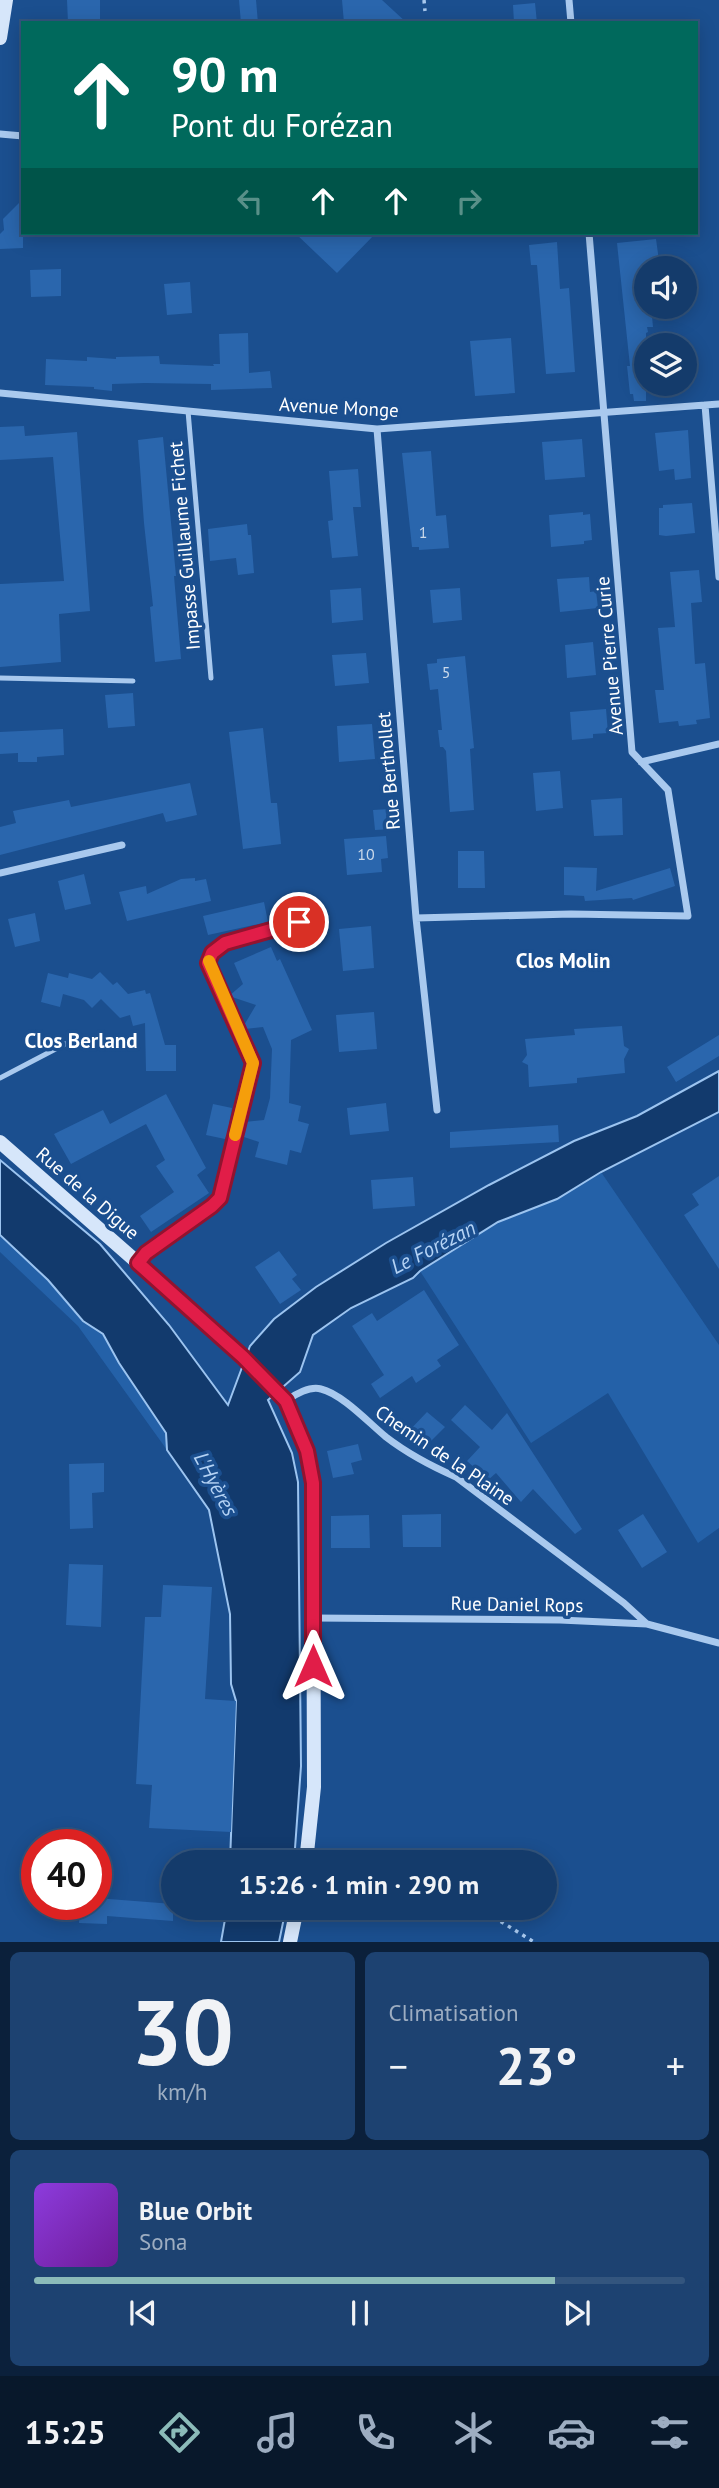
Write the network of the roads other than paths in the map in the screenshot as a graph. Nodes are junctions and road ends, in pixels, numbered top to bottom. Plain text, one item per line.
1 (6, 0) edge
2 (569, 0) edge
3 (571, 21) edge
4 (0, 38) edge
5 (0, 134) edge
6 (21, 136) edge
7 (589, 235) edge
8 (0, 393) edge
9 (719, 404) edge
10 (705, 405) junction
11 (188, 411) junction
12 (604, 412) junction
13 (377, 429) junction
14 (719, 577) edge
15 (0, 678) edge
16 (211, 678) dead end
17 (133, 681) dead end
18 (719, 744) edge
19 (641, 762) junction
20 (122, 845) dead end
21 (0, 873) edge
22 (416, 918) junction
23 (299, 922) dead end
24 (69, 1042) dead end
25 (0, 1078) edge
26 (437, 1111) dead end
27 (0, 1142) edge
28 (138, 1263) junction
29 (283, 1396) junction
30 (313, 1618) junction
31 (647, 1624) junction
32 (719, 1643) edge
33 (307, 1850) edge
34 (295, 1920) edge
35 (290, 1942) edge

1 - 4 street
2 - 3 street
5 - 6 street
7 - 12 street, Avenue Pierre Curie
8 - 11 street, Avenue Monge
9 - 10 street, Avenue Monge
10 - 12 street, Avenue Monge
10 - 14 street
11 - 13 street, Avenue Monge
11 - 16 lane, Impasse Guillaume Fichet
12 - 13 street, Avenue Monge
12 - 19 street, Avenue Pierre Curie
13 - 22 street, Rue Berthollet
15 - 17 lane
18 - 19 street
19 - 22 street, Avenue Pierre Curie
20 - 21 street
22 - 26 street, Rue Berthollet
23 - 28 street
24 - 25 lane
27 - 28 street, Rue de la Digue
28 - 29 street, Rue de la Digue
29 - 30 street
29 - 31 street, Chemin de la Plaine
30 - 31 street, Rue Daniel Rops
30 - 33 street
31 - 32 street, Rue Daniel Rops
34 - 35 street

